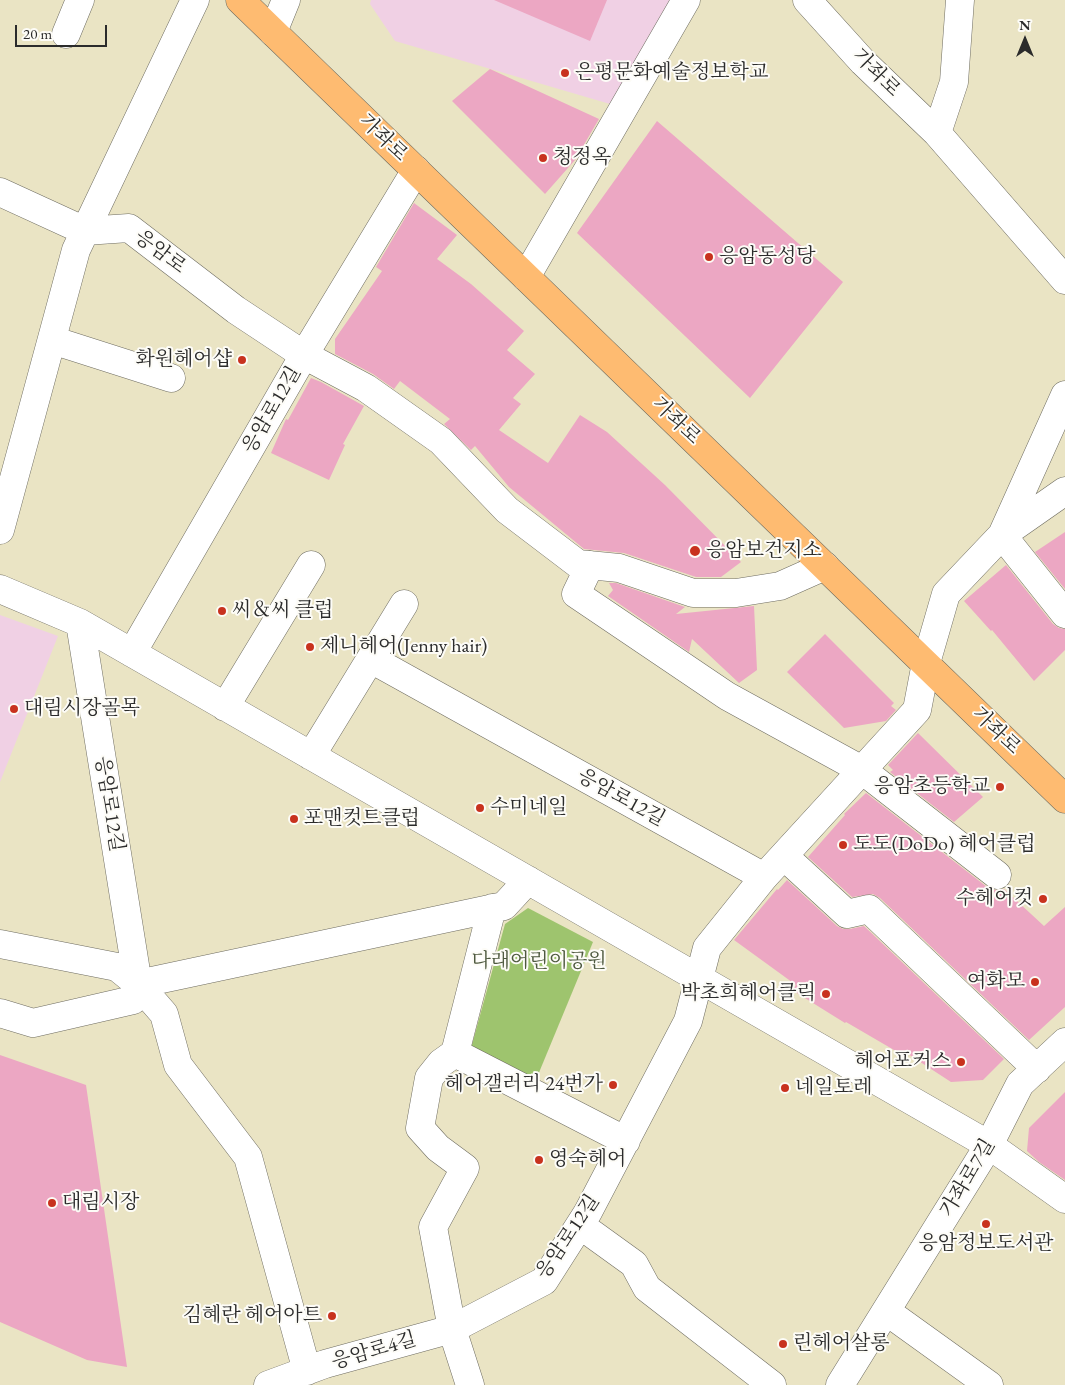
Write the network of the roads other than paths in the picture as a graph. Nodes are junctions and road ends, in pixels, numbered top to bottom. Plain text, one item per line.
1 (80, 0) edge
2 (195, 0) edge
3 (240, 0) edge
4 (286, 0) edge
5 (686, 0) edge
6 (960, 0) edge
7 (814, 3) edge
8 (273, 32) junction
9 (66, 34) dead end
10 (937, 133) junction
11 (416, 170) junction
12 (0, 192) edge
13 (85, 232) junction
14 (526, 277) junction
15 (1065, 280) edge
16 (52, 340) junction
17 (304, 355) junction
18 (171, 378) dead end
19 (1065, 395) edge
20 (1065, 491) edge
21 (0, 530) edge
22 (1002, 535) junction
23 (311, 565) dead end
24 (590, 565) junction
25 (825, 566) junction
26 (0, 589) edge
27 (404, 604) dead end
28 (1065, 614) edge
29 (80, 623) junction
30 (132, 653) junction
31 (371, 659) junction
32 (926, 663) junction
33 (226, 706) junction
34 (311, 756) junction
35 (862, 770) junction
36 (1065, 799) edge
37 (784, 856) junction
38 (997, 875) dead end
39 (764, 877) junction
40 (528, 880) junction
41 (492, 908) junction
42 (0, 944) edge
43 (698, 978) junction
44 (138, 984) junction
45 (0, 1013) edge
46 (455, 1053) junction
47 (1055, 1056) edge
48 (626, 1141) junction
49 (989, 1145) junction
50 (1065, 1199) edge
51 (580, 1225) junction
52 (886, 1310) junction
53 (452, 1329) junction
54 (307, 1371) junction
55 (269, 1385) edge
56 (470, 1385) edge
57 (772, 1385) edge
58 (840, 1385) edge
59 (989, 1385) edge

1 - 9 street
2 - 13 street
3 - 8 main road, 가좌로
4 - 8 street
5 - 14 street
6 - 10 street
7 - 10 street, 가좌로
8 - 11 main road, 가좌로
10 - 15 street, 가좌로
11 - 14 main road, 가좌로
11 - 17 street, 응암로12길
12 - 13 street
13 - 16 street
13 - 17 street, 응암로
14 - 25 main road, 가좌로
16 - 18 street
16 - 21 street
17 - 24 street
17 - 30 street, 응암로12길
19 - 22 street
20 - 22 street
22 - 28 street
22 - 32 street
23 - 33 street
24 - 25 street
24 - 35 street
25 - 32 main road, 가좌로
26 - 29 street
27 - 31 street
29 - 30 street
29 - 44 street, 응암로12길
30 - 33 street
31 - 34 street
31 - 39 street, 응암로12길
32 - 35 street
32 - 36 main road, 가좌로
33 - 34 street
34 - 40 street
35 - 37 street
35 - 38 street
37 - 39 street
37 - 47 street
39 - 43 street, 응암로12길
40 - 41 street
40 - 43 street
41 - 44 street
41 - 46 street
42 - 44 street
43 - 48 street, 응암로12길
43 - 49 street
44 - 45 street
44 - 54 street
46 - 48 street
46 - 53 street
47 - 49 street, 가좌로7길
48 - 51 street, 응암로12길
49 - 50 street
49 - 52 street, 가좌로7길
51 - 53 street, 응암로12길
51 - 57 street
52 - 58 street, 가좌로7길
52 - 59 street
53 - 54 street, 응암로4길
53 - 56 street
54 - 55 street, 응암로4길

